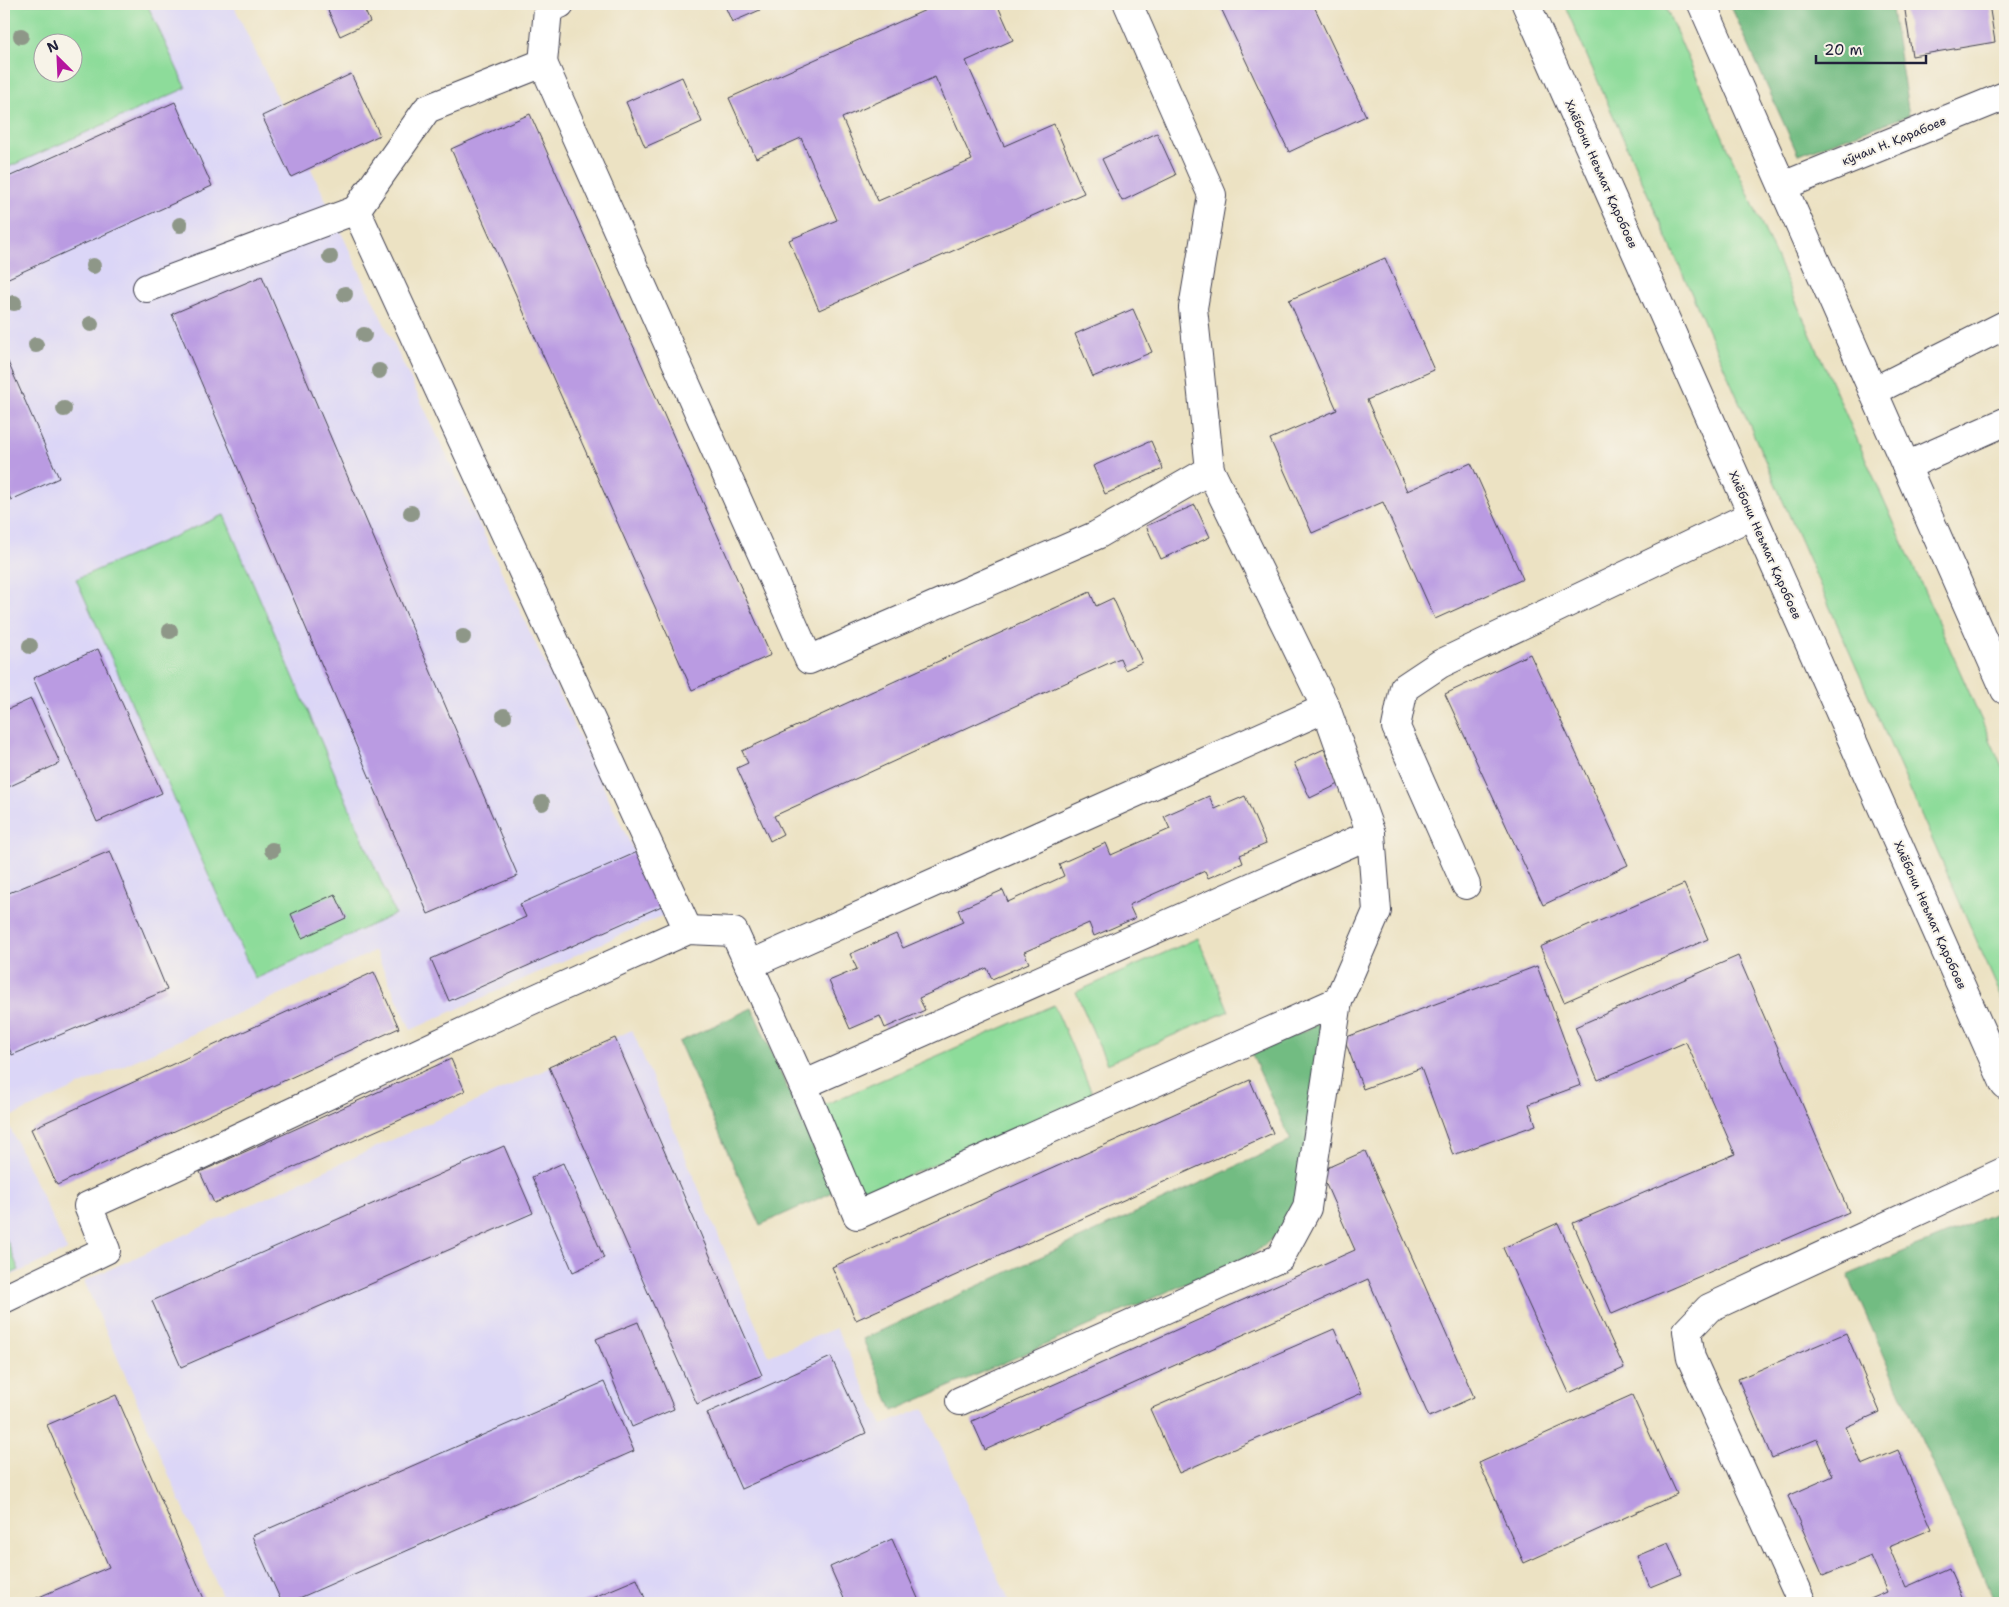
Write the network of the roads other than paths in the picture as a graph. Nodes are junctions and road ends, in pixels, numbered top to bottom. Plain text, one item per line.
1 (560, 4) edge
2 (1128, 4) edge
3 (1526, 4) edge
4 (1702, 4) edge
5 (542, 63) junction
6 (2005, 96) edge
7 (1783, 186) junction
8 (356, 210) junction
9 (147, 288) dead end
10 (2005, 325) edge
11 (1874, 391) junction
12 (2005, 422) edge
13 (1906, 466) junction
14 (1210, 470) junction
15 (1752, 515) junction
16 (2005, 690) edge
17 (1326, 708) junction
18 (1371, 834) junction
19 (1466, 885) dead end
20 (688, 930) junction
21 (750, 965) junction
22 (1338, 1001) junction
23 (803, 1085) junction
24 (2005, 1085) edge
25 (2005, 1171) edge
26 (4, 1299) edge
27 (960, 1401) dead end
28 (1802, 1603) edge

1 - 5 main road
2 - 14 main road
3 - 15 main road, Хиёбони Неъмат Қаробоев
4 - 7 main road
5 - 8 main road
5 - 14 main road
6 - 7 main road, кӯчаи Н. Қарабоев
7 - 11 main road
8 - 9 main road
8 - 20 main road
10 - 11 main road
11 - 13 main road
12 - 13 main road
13 - 16 main road
14 - 17 main road
15 - 19 main road
15 - 24 main road, Хиёбони Неъмат Қаробоев
17 - 18 main road
17 - 21 main road
18 - 22 main road
18 - 23 main road
20 - 21 main road
20 - 26 main road
21 - 23 main road
22 - 23 main road
22 - 27 main road
25 - 28 main road

